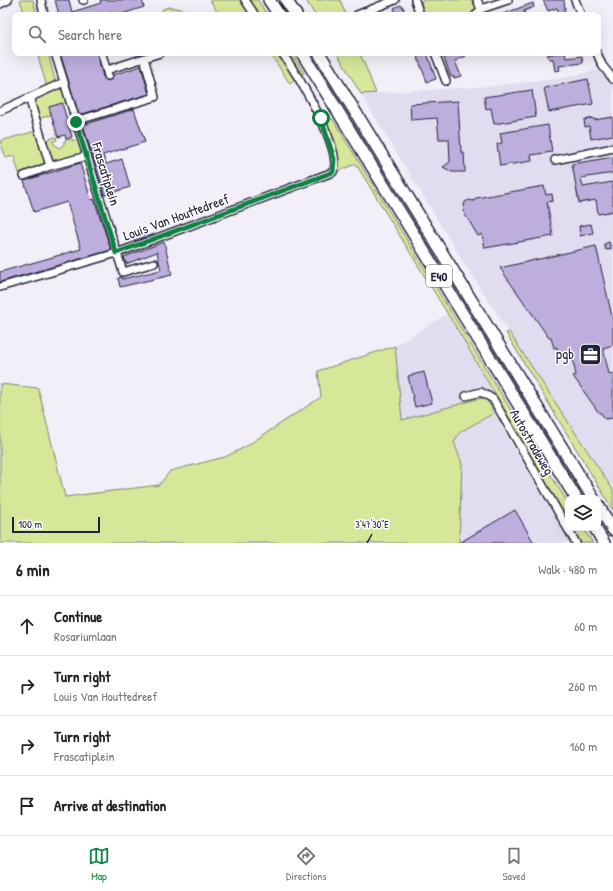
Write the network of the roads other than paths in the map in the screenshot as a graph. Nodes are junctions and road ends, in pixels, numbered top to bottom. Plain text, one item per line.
1 (8, 0) edge
2 (41, 0) edge
3 (245, 0) edge
4 (269, 0) edge
5 (286, 0) edge
6 (395, 0) edge
7 (414, 0) edge
8 (477, 0) edge
9 (508, 0) edge
10 (576, 0) edge
11 (0, 4) edge
12 (43, 12) edge
13 (253, 12) edge
14 (277, 12) edge
15 (294, 12) edge
16 (365, 12) edge
17 (419, 12) edge
18 (478, 12) edge
19 (580, 12) edge
20 (56, 56) edge
21 (103, 56) edge
22 (150, 56) edge
23 (284, 56) edge
24 (304, 56) edge
25 (321, 56) edge
26 (436, 56) edge
27 (598, 56) edge
28 (144, 58) junction
29 (613, 79) edge
30 (446, 81) dead end
31 (64, 82) junction
32 (32, 97) junction
33 (0, 111) edge
34 (76, 122) junction
35 (613, 148) edge
36 (87, 156) junction
37 (555, 160) dead end
38 (50, 166) junction
39 (24, 176) dead end
40 (116, 253) junction
41 (154, 263) dead end
42 (0, 287) edge
43 (466, 396) dead end
44 (574, 495) edge
45 (591, 495) edge
46 (601, 510) edge
47 (613, 530) edge
48 (597, 531) edge
49 (576, 543) edge
50 (604, 543) edge

1 - 11 street
2 - 12 street
3 - 13 street
4 - 14 highway
5 - 15 highway
6 - 16 street
7 - 17 street
8 - 18 street
9 - 18 street
10 - 19 street
20 - 31 street, Frascatiplein
21 - 28 street
22 - 28 street
23 - 40 street, Louis Van Houttedreef
24 - 44 highway, E40
25 - 45 highway, E40
26 - 30 street
27 - 29 street
28 - 34 street
31 - 32 street
31 - 34 street, Frascatiplein
32 - 33 street
32 - 38 street
34 - 36 street, Frascatiplein
35 - 37 street
36 - 38 street
36 - 40 street, Frascatiplein
38 - 39 street
40 - 41 street, Frascatiplein
40 - 42 street, Louis Van Houttedreef
43 - 49 street, Autostradeweg
46 - 47 highway
48 - 50 highway

